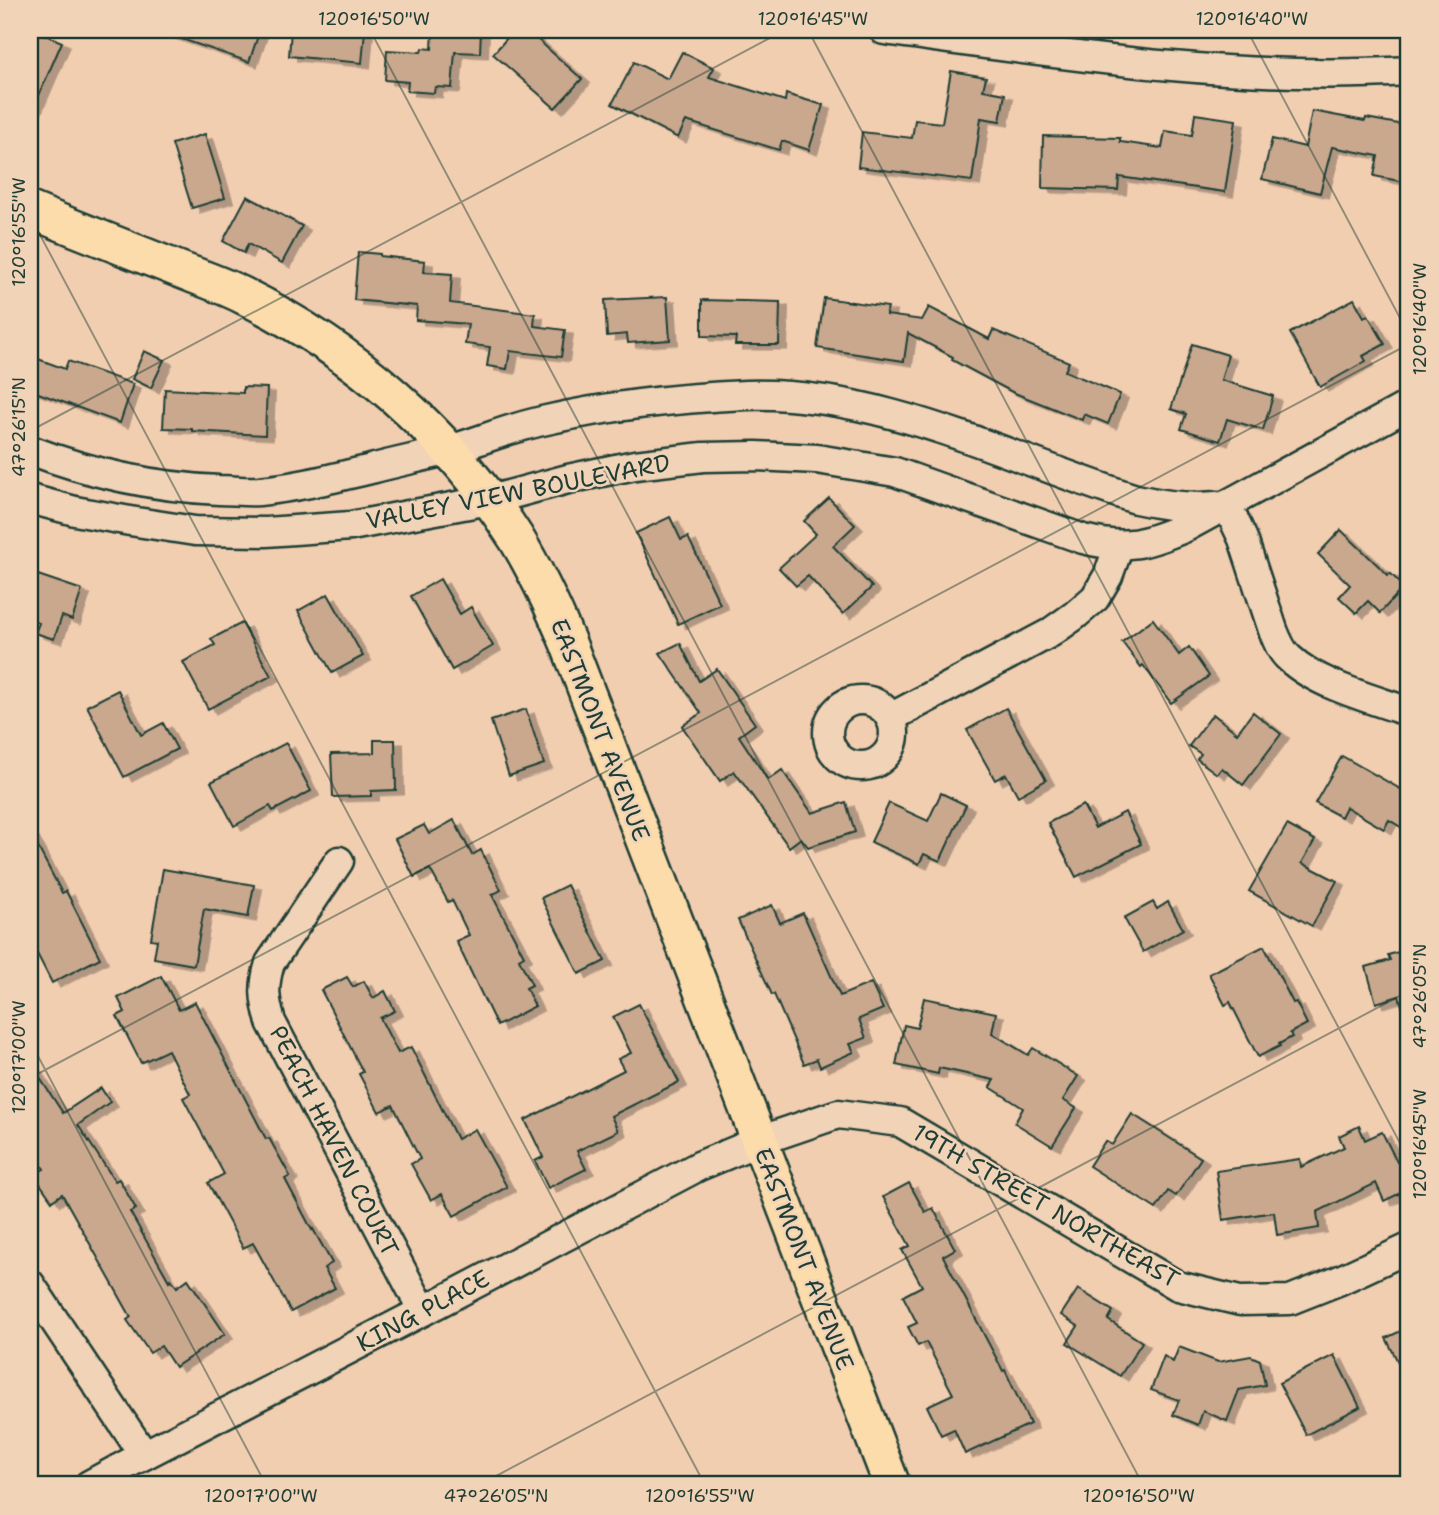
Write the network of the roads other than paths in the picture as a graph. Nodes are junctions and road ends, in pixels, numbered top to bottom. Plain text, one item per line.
1 (884, 30) edge
2 (1409, 71) edge
3 (30, 210) edge
4 (1409, 405) edge
5 (30, 450) edge
6 (449, 450) junction
7 (30, 499) edge
8 (490, 500) junction
9 (1227, 505) junction
10 (1119, 546) junction
11 (1409, 712) edge
12 (890, 718) dead end
13 (339, 861) dead end
14 (759, 1141) junction
15 (1409, 1248) edge
16 (30, 1284) edge
17 (423, 1311) junction
18 (144, 1455) junction
19 (89, 1485) edge
20 (892, 1485) edge

1 - 2 street
3 - 6 main road, EASTMONT AVENUE
4 - 9 street
5 - 6 street, VALLEY VIEW BOULEVARD
6 - 8 main road, EASTMONT AVENUE
6 - 9 street, VALLEY VIEW BOULEVARD
7 - 8 street, VALLEY VIEW BOULEVARD
8 - 10 street, VALLEY VIEW BOULEVARD
8 - 14 main road, EASTMONT AVENUE
9 - 10 street, VALLEY VIEW BOULEVARD
9 - 11 street
10 - 12 street
13 - 17 street, PEACH HAVEN COURT
14 - 15 street, 19TH STREET NORTHEAST
14 - 17 street, KING PLACE
14 - 20 main road, EASTMONT AVENUE
16 - 18 street
17 - 18 street, KING PLACE
18 - 19 street, KING PLACE

